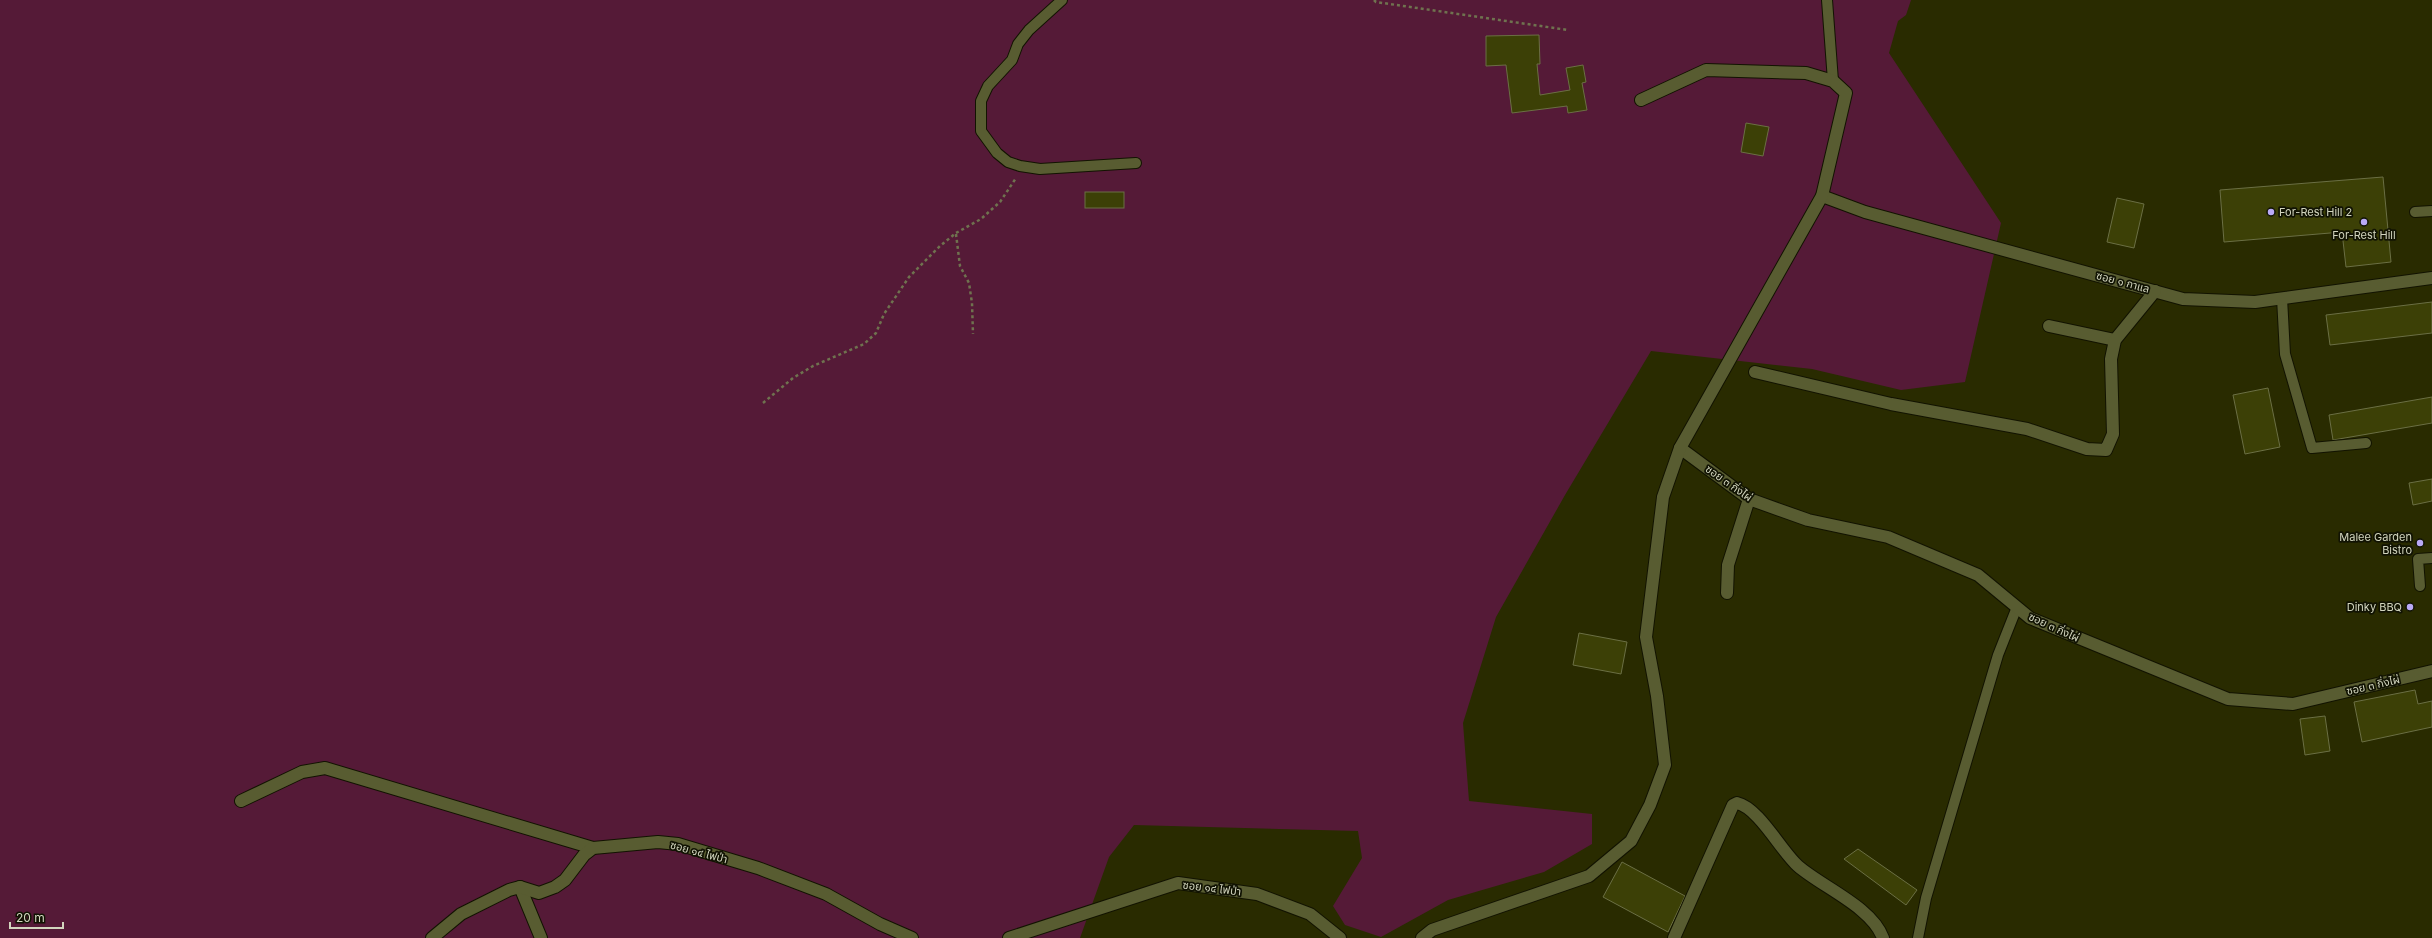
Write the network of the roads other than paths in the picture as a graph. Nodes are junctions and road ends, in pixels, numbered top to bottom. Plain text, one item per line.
1 (1062, 0) edge
2 (1827, 0) edge
3 (1833, 81) junction
4 (1641, 100) dead end
5 (1136, 163) dead end
6 (1822, 196) junction
7 (2432, 211) edge
8 (2415, 212) dead end
9 (2432, 278) edge
10 (2155, 291) junction
11 (2282, 298) junction
12 (2049, 326) dead end
13 (2115, 340) junction
14 (1755, 372) dead end
15 (2366, 443) dead end
16 (1680, 448) junction
17 (1748, 499) junction
18 (2432, 558) edge
19 (2420, 586) dead end
20 (1727, 593) dead end
21 (2017, 607) junction
22 (2432, 671) edge
23 (241, 801) dead end
24 (593, 848) junction
25 (520, 887) junction
26 (432, 938) edge
27 (541, 938) edge
28 (912, 938) edge
29 (1009, 938) edge
30 (1340, 938) edge
31 (1422, 938) edge
32 (1674, 938) edge
33 (1883, 938) edge
34 (1918, 938) edge

1 - 5 lane
2 - 3 lane
3 - 4 street
3 - 6 street
6 - 10 street, ซอย ๑ กาแล
6 - 16 street
7 - 8 lane
9 - 11 street, ซอย ๑ กาแล
10 - 11 street, ซอย ๑ กาแล
10 - 13 street
11 - 15 lane
12 - 13 street
13 - 14 street
16 - 17 street, ซอย ๓ กิ่งไผ่
16 - 31 street
17 - 20 street
17 - 21 street, ซอย ๓ กิ่งไผ่
18 - 19 lane
21 - 22 street, ซอย ๓ กิ่งไผ่
21 - 34 lane
23 - 24 street
24 - 25 street
24 - 28 street, ซอย ๑๔ ไฟป่า
25 - 26 street
25 - 27 street
29 - 30 street, ซอย ๑๔ ไฟป่า
32 - 33 street

